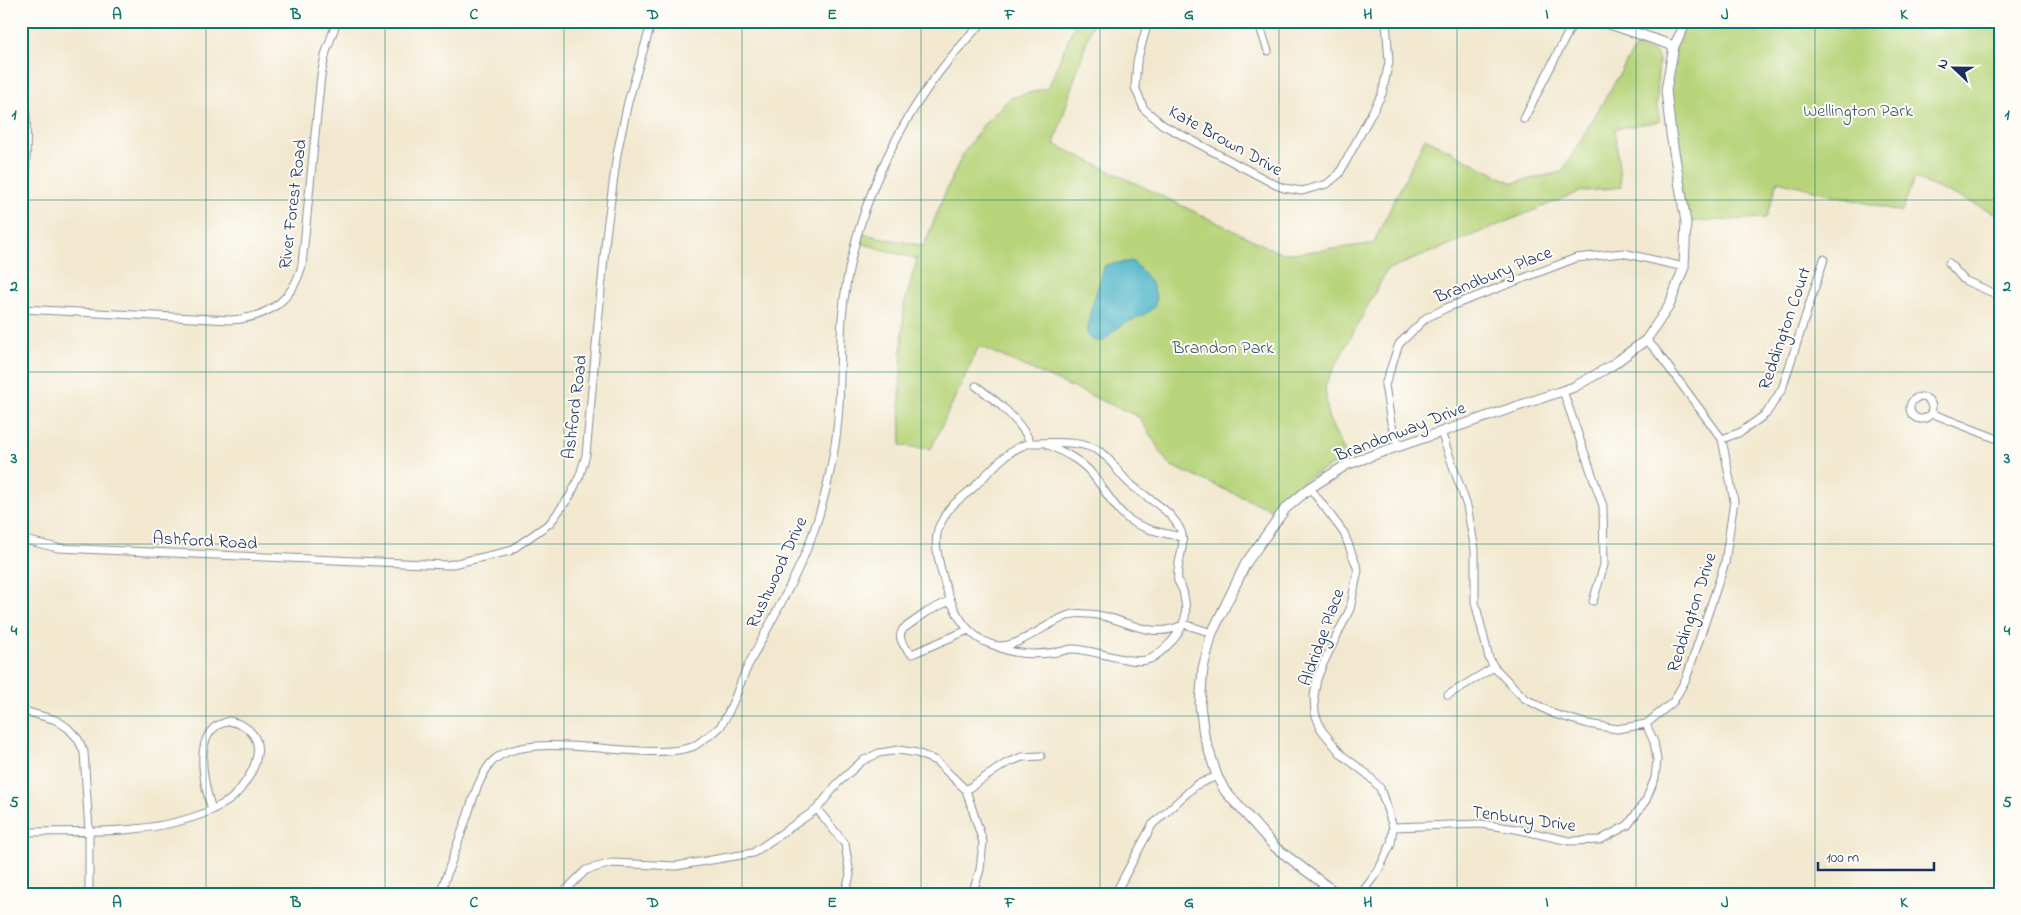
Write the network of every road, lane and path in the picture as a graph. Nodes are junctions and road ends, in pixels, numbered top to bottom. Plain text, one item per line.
1 (337, 21) edge
2 (652, 21) edge
3 (1148, 21) edge
4 (1258, 21) edge
5 (1386, 21) edge
6 (1574, 21) edge
7 (1601, 21) edge
8 (1687, 21) edge
9 (983, 22) edge
10 (1674, 46) junction
11 (1268, 50) dead end
12 (21, 63) edge
13 (1524, 119) dead end
14 (21, 212) edge
15 (1824, 259) dead end
16 (1949, 263) dead end
17 (1684, 267) junction
18 (2000, 296) edge
19 (21, 309) edge
20 (1646, 340) junction
21 (976, 386) dead end
22 (1563, 391) junction
23 (1931, 413) dead end
24 (1441, 432) junction
25 (1722, 439) junction
26 (2000, 440) edge
27 (1031, 443) junction
28 (1045, 443) junction
29 (1399, 446) junction
30 (1310, 488) junction
31 (1182, 537) junction
32 (21, 538) edge
33 (949, 601) junction
34 (1593, 601) dead end
35 (1184, 624) junction
36 (968, 630) junction
37 (1212, 633) junction
38 (994, 645) junction
39 (1494, 666) junction
40 (1448, 695) dead end
41 (21, 710) edge
42 (1646, 724) junction
43 (1041, 756) dead end
44 (1217, 776) junction
45 (966, 790) junction
46 (212, 810) junction
47 (817, 810) junction
48 (1393, 827) junction
49 (90, 831) junction
50 (21, 832) edge
51 (90, 894) edge
52 (440, 894) edge
53 (566, 894) edge
54 (846, 894) edge
55 (972, 894) edge
56 (1115, 894) edge
57 (1337, 894) edge
58 (1361, 894) edge

1 - 19 street, River Forest Road
2 - 32 street, Ashford Road
3 - 5 street, Kate Brown Drive
4 - 11 street
6 - 13 street
7 - 10 street
8 - 10 street, Brandonway Drive
9 - 52 street, Rushwood Drive
10 - 17 street, Brandonway Drive
12 - 14 street
15 - 25 street, Reddington Court
16 - 18 street
17 - 20 street, Brandonway Drive
17 - 29 street, Brandbury Place
20 - 22 street, Brandonway Drive
20 - 25 street, Reddington Drive
21 - 27 street
22 - 24 street, Brandonway Drive
22 - 34 street
23 - 26 street
24 - 29 street, Brandonway Drive
24 - 39 street
25 - 42 street, Reddington Drive
27 - 28 street
27 - 33 street
28 - 31 street
28 - 31 street
29 - 30 street, Brandonway Drive
30 - 37 street, Brandonway Drive
30 - 48 street, Aldridge Place
31 - 35 street
33 - 36 street
33 - 36 street
35 - 37 street
35 - 38 street
35 - 38 street
36 - 38 street
37 - 44 street, Brandonway Drive
39 - 40 street
39 - 42 street
41 - 49 street
42 - 48 street, Tenbury Drive
43 - 45 street
44 - 56 street
44 - 57 street, Brandonway Drive
45 - 47 street
45 - 55 street
46 - 46 street
46 - 49 street
47 - 53 street
47 - 54 street
48 - 58 street
49 - 50 street
49 - 51 street

